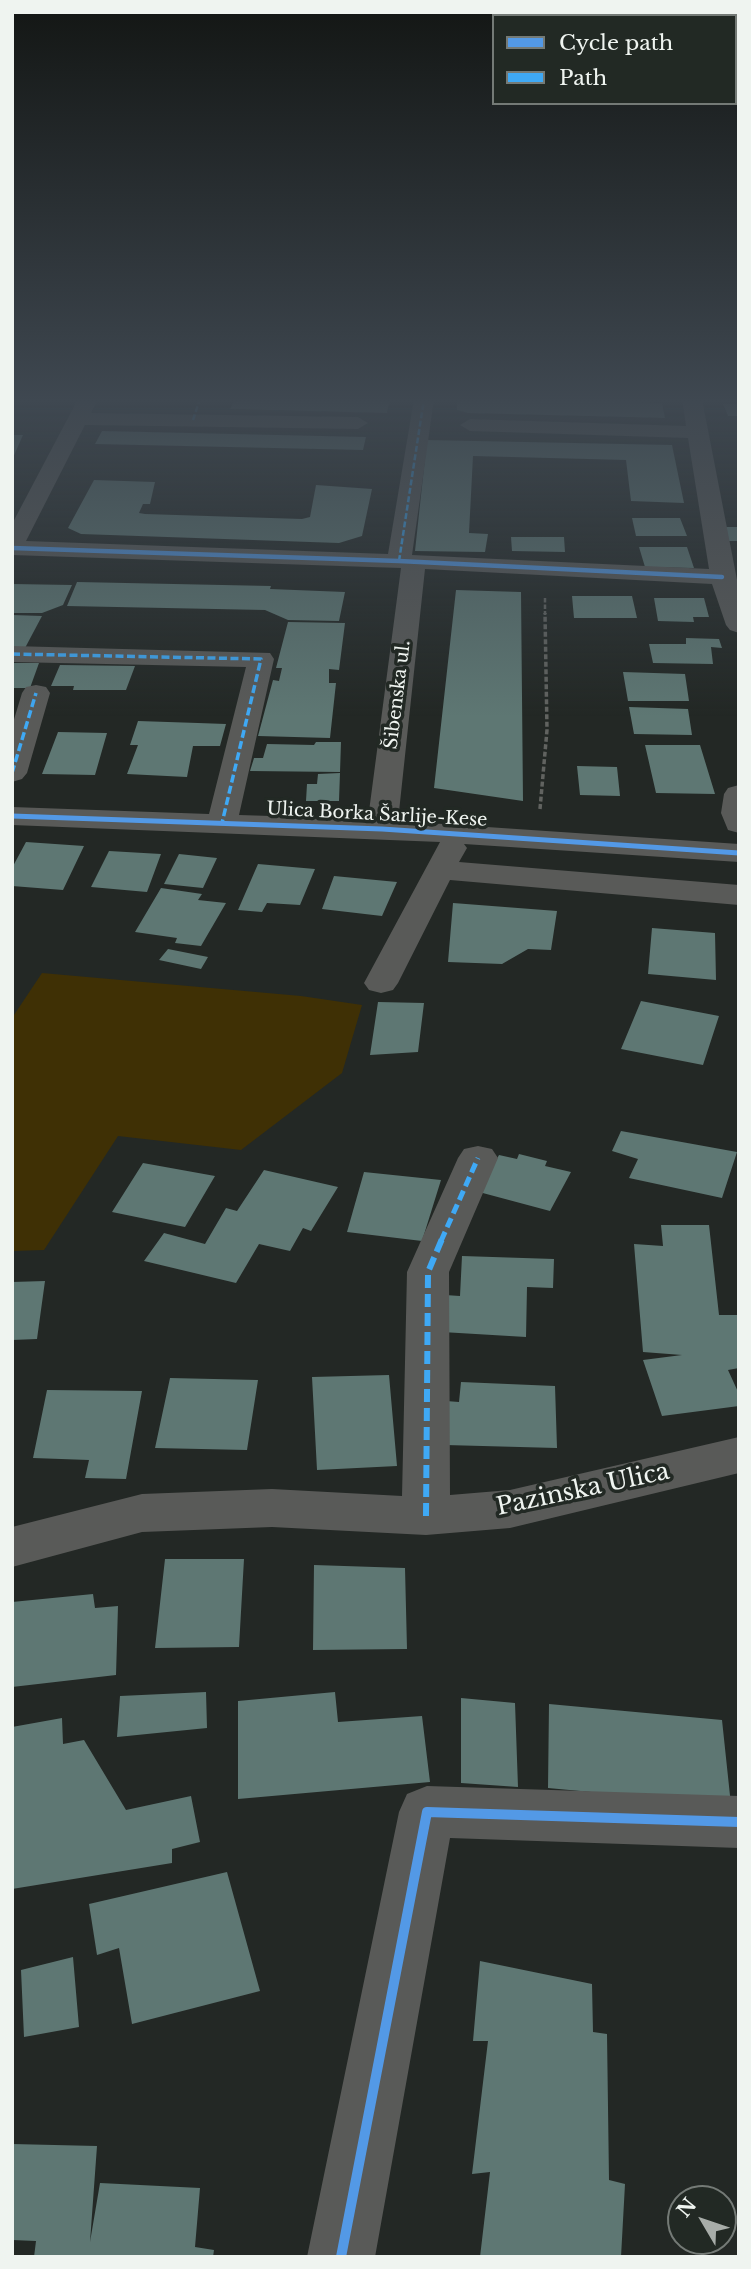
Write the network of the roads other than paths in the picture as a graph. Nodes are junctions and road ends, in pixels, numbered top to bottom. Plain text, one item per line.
1 (34, 505) edge
2 (412, 505) edge
3 (709, 505) edge
4 (12, 547) edge
5 (406, 561) junction
6 (722, 577) junction
7 (739, 625) edge
8 (12, 654) edge
9 (36, 693) dead end
10 (12, 773) edge
11 (739, 794) edge
12 (12, 816) edge
13 (222, 823) junction
14 (739, 824) edge
15 (382, 830) junction
16 (457, 835) junction
17 (739, 853) edge
18 (439, 870) junction
19 (739, 895) edge
20 (381, 983) dead end
21 (478, 1158) dead end
22 (739, 1455) edge
23 (426, 1516) junction
24 (12, 1547) edge
25 (739, 1822) edge
26 (341, 2257) edge

1 - 4 street
2 - 5 street, Šibenska ul.
3 - 6 street
4 - 5 street
5 - 6 street
5 - 15 street, Šibenska ul.
6 - 7 street
8 - 13 street
9 - 10 street
11 - 14 street
12 - 13 street, Ulica Borka Šarlije-Kese
13 - 15 street, Ulica Borka Šarlije-Kese
15 - 16 street, Ulica Borka Šarlije-Kese
16 - 17 street, Ulica Borka Šarlije-Kese
16 - 18 street
18 - 19 street
18 - 20 street
21 - 23 street
22 - 23 street, Pazinska Ulica
23 - 24 street, Pazinska Ulica
25 - 26 street

